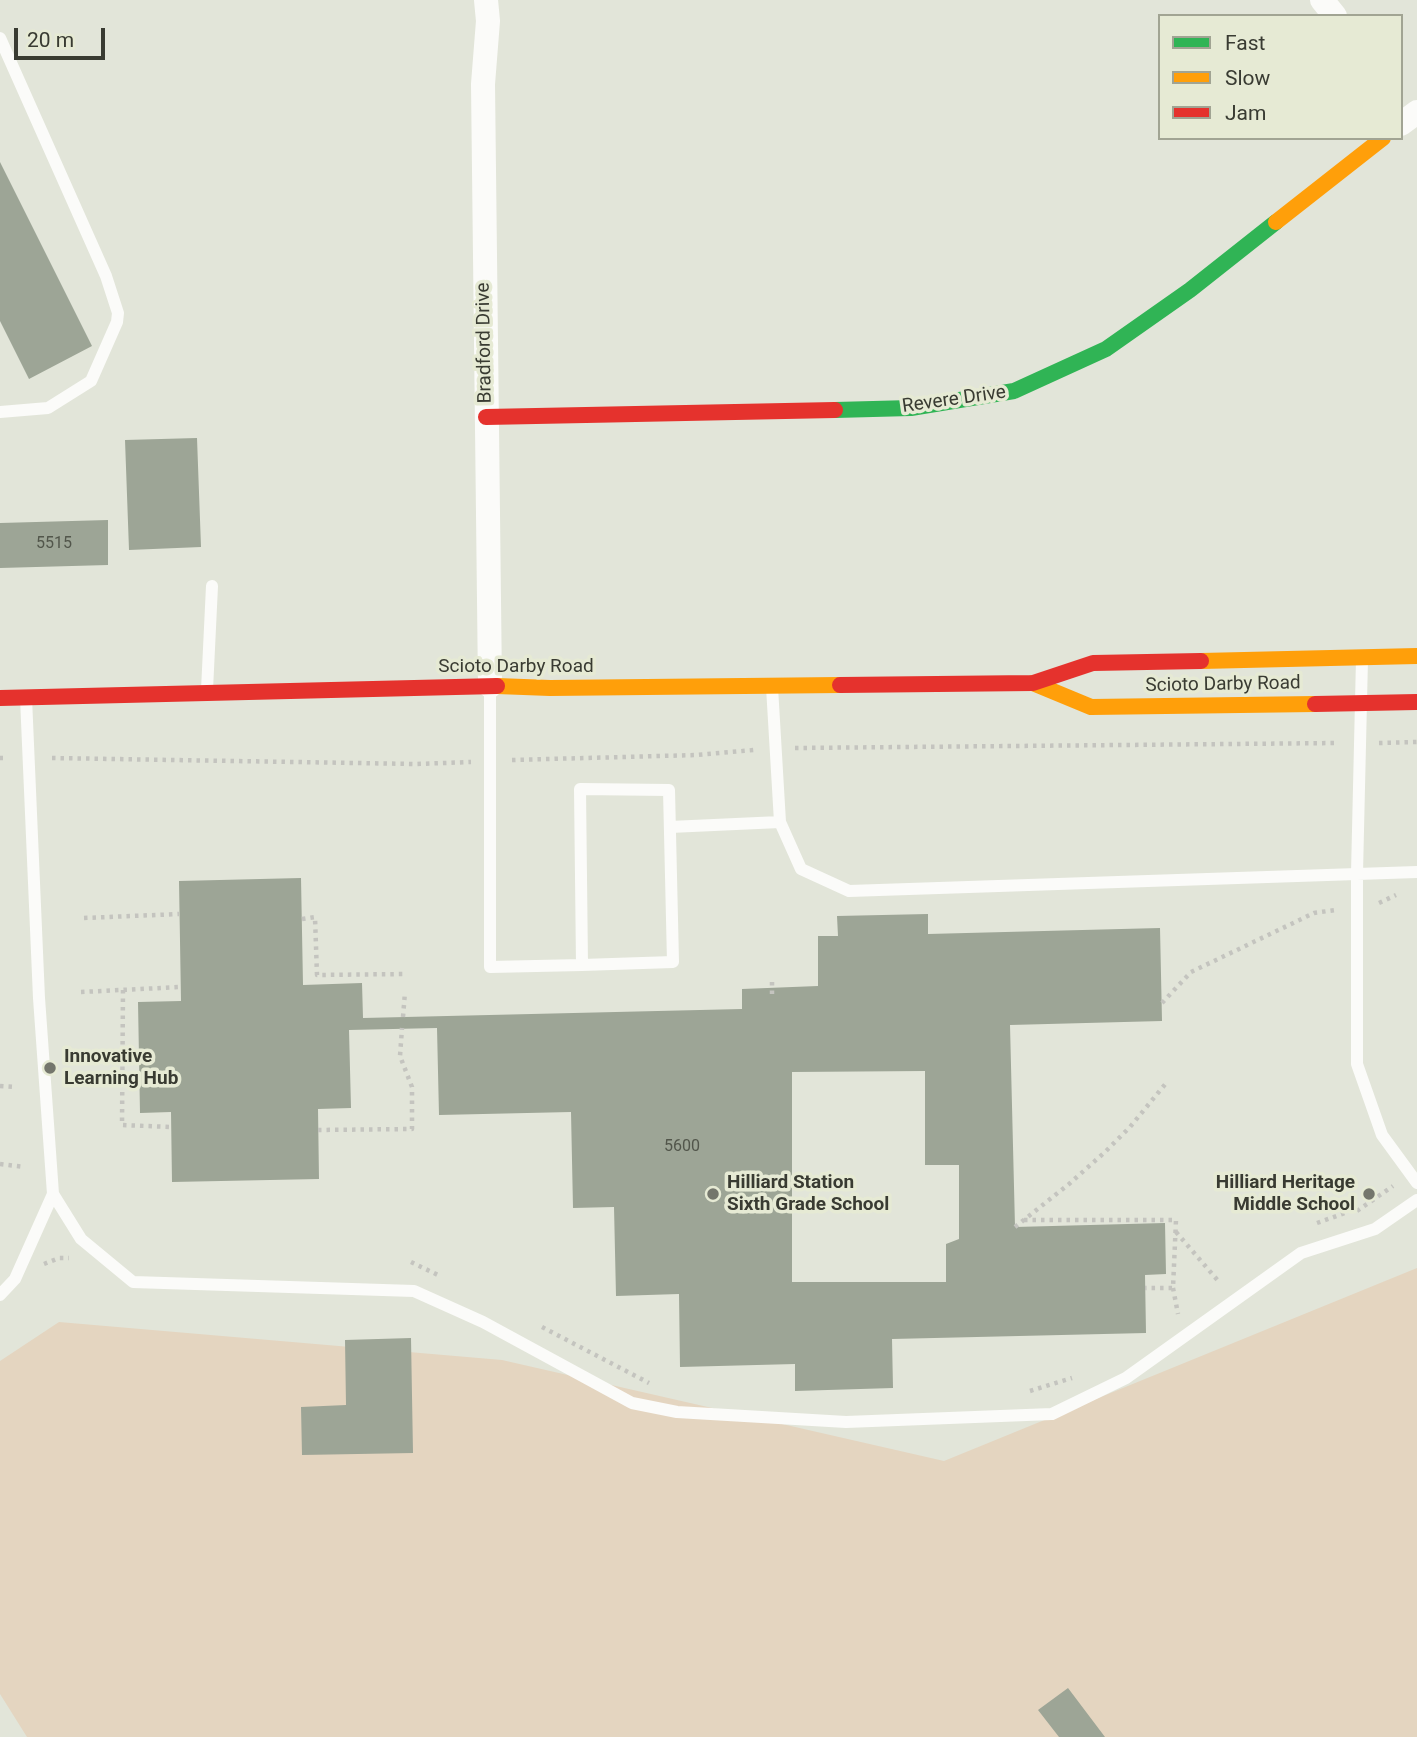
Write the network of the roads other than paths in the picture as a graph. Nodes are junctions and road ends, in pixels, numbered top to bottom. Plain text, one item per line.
1 (486, 0) edge
2 (1322, 0) edge
3 (1333, 14) edge
4 (0, 38) edge
5 (1380, 140) edge
6 (0, 412) edge
7 (486, 417) junction
8 (212, 586) dead end
9 (1417, 656) edge
10 (1362, 657) junction
11 (1033, 683) junction
12 (772, 685) junction
13 (490, 686) junction
14 (207, 694) junction
15 (26, 697) junction
16 (0, 698) edge
17 (1417, 702) edge
18 (1361, 704) junction
19 (780, 822) junction
20 (670, 827) junction
21 (1417, 872) edge
22 (1357, 873) junction
23 (582, 965) junction
24 (1414, 1178) edge
25 (53, 1194) junction
26 (1417, 1200) edge
27 (0, 1295) edge

1 - 7 street, Bradford Drive
2 - 3 street
4 - 6 lane
5 - 7 main road, Revere Drive
7 - 13 street, Bradford Drive
8 - 14 lane
9 - 10 main road, Scioto Darby Road
10 - 11 main road, Scioto Darby Road
10 - 18 lane
11 - 12 main road, Scioto Darby Road
11 - 18 main road, Scioto Darby Road
12 - 13 main road, Scioto Darby Road
12 - 19 lane
13 - 14 main road, Scioto Darby Road
13 - 23 lane
14 - 15 main road, Scioto Darby Road
15 - 16 main road, Scioto Darby Road
15 - 25 lane
17 - 18 main road, Scioto Darby Road
18 - 22 lane
19 - 20 lane
19 - 22 lane
20 - 23 lane
20 - 23 lane
21 - 22 lane
22 - 24 lane
25 - 26 lane
25 - 27 lane

